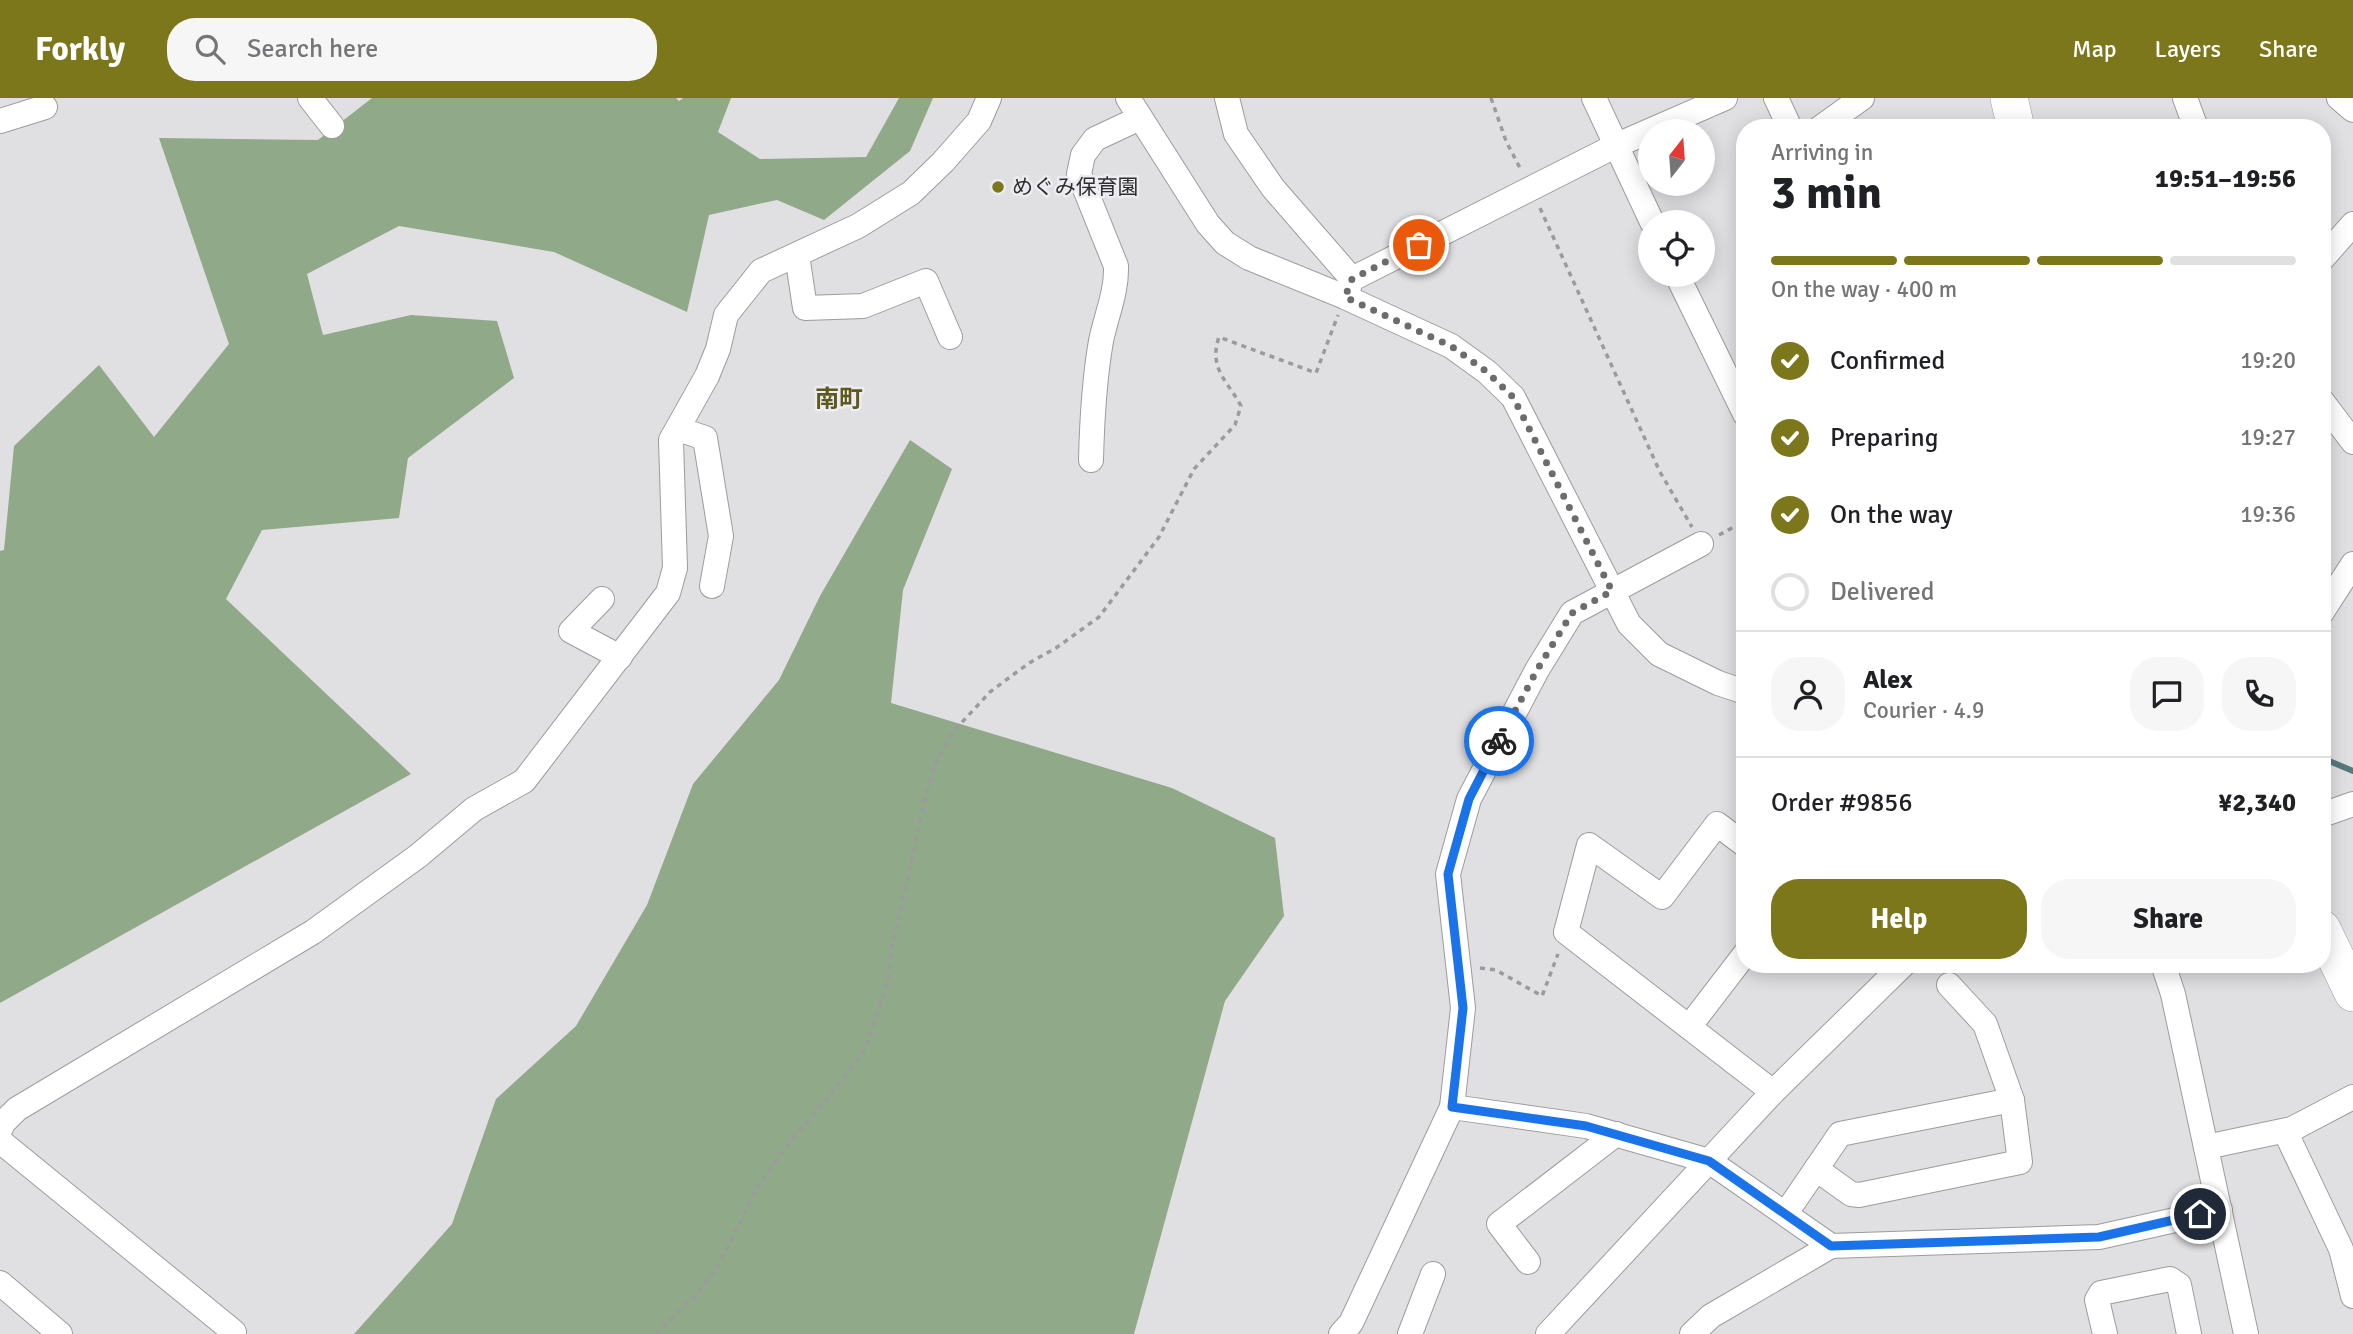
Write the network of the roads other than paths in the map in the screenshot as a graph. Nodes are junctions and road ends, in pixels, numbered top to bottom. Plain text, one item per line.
1 (310, 98) edge
2 (989, 98) edge
3 (1227, 98) edge
4 (1594, 98) edge
5 (1725, 98) edge
6 (1776, 98) edge
7 (1862, 98) edge
8 (2008, 98) edge
9 (2185, 98) edge
10 (2339, 98) edge
11 (45, 107) dead end
12 (1134, 108) edge
13 (2353, 110) edge
14 (1786, 119) edge
15 (1833, 119) edge
16 (2014, 119) edge
17 (2193, 119) edge
18 (0, 121) edge
19 (332, 126) dead end
20 (1615, 146) junction
21 (1646, 210) edge
22 (2353, 224) edge
23 (2331, 249) edge
24 (797, 255) junction
25 (1684, 287) edge
26 (1348, 288) junction
27 (950, 337) dead end
28 (1736, 395) edge
29 (2331, 413) edge
30 (678, 429) junction
31 (2353, 442) edge
32 (1091, 460) dead end
33 (1702, 544) road end
34 (2353, 564) edge
35 (712, 586) dead end
36 (1612, 591) junction
37 (2331, 598) edge
38 (602, 599) dead end
39 (620, 657) junction
40 (1736, 689) edge
41 (2353, 804) edge
42 (2331, 812) edge
43 (1736, 838) edge
44 (2331, 948) edge
45 (1736, 966) edge
46 (1895, 973) edge
47 (2166, 973) edge
48 (1949, 985) dead end
49 (2353, 993) edge
50 (1689, 1027) junction
51 (1773, 1092) junction
52 (2353, 1097) edge
53 (2012, 1100) junction
54 (1452, 1107) junction
55 (0, 1130) edge
56 (2285, 1131) junction
57 (1615, 1134) junction
58 (0, 1141) edge
59 (2206, 1147) junction
60 (1709, 1161) junction
61 (1816, 1169) junction
62 (2220, 1210) junction
63 (1786, 1213) junction
64 (1831, 1246) junction
65 (1528, 1262) dead end
66 (1433, 1274) dead end
67 (0, 1283) edge
68 (2353, 1296) edge
69 (60, 1334) edge
70 (233, 1334) edge
71 (1342, 1334) edge
72 (1410, 1334) edge
73 (1548, 1334) edge
74 (1692, 1334) edge
75 (2105, 1334) edge
76 (2189, 1334) edge
77 (2246, 1334) edge

1 - 19 street
2 - 24 street
3 - 26 street
4 - 20 street
5 - 20 street
6 - 14 street
7 - 15 street
8 - 16 highway
9 - 17 street
10 - 13 street
11 - 18 street
12 - 26 street
12 - 32 street
20 - 21 street
20 - 26 street
22 - 23 street
24 - 27 street
24 - 30 street
25 - 28 street
26 - 36 street
29 - 31 street
30 - 35 street
30 - 39 street
33 - 36 street
34 - 37 street
36 - 40 street
36 - 54 street
38 - 39 street
39 - 55 street
41 - 42 street
43 - 50 street
44 - 49 highway
45 - 50 street
46 - 51 street
47 - 59 street
48 - 53 street
50 - 51 street
51 - 60 street
52 - 56 street
53 - 61 street
53 - 61 street
54 - 57 street
54 - 71 street
56 - 59 street
56 - 68 street
57 - 60 street
57 - 65 street
58 - 70 street
59 - 62 street
60 - 63 street
60 - 73 street
61 - 63 street
62 - 64 street
62 - 77 street
63 - 64 street
64 - 74 street
66 - 72 street
67 - 69 street
75 - 76 street

